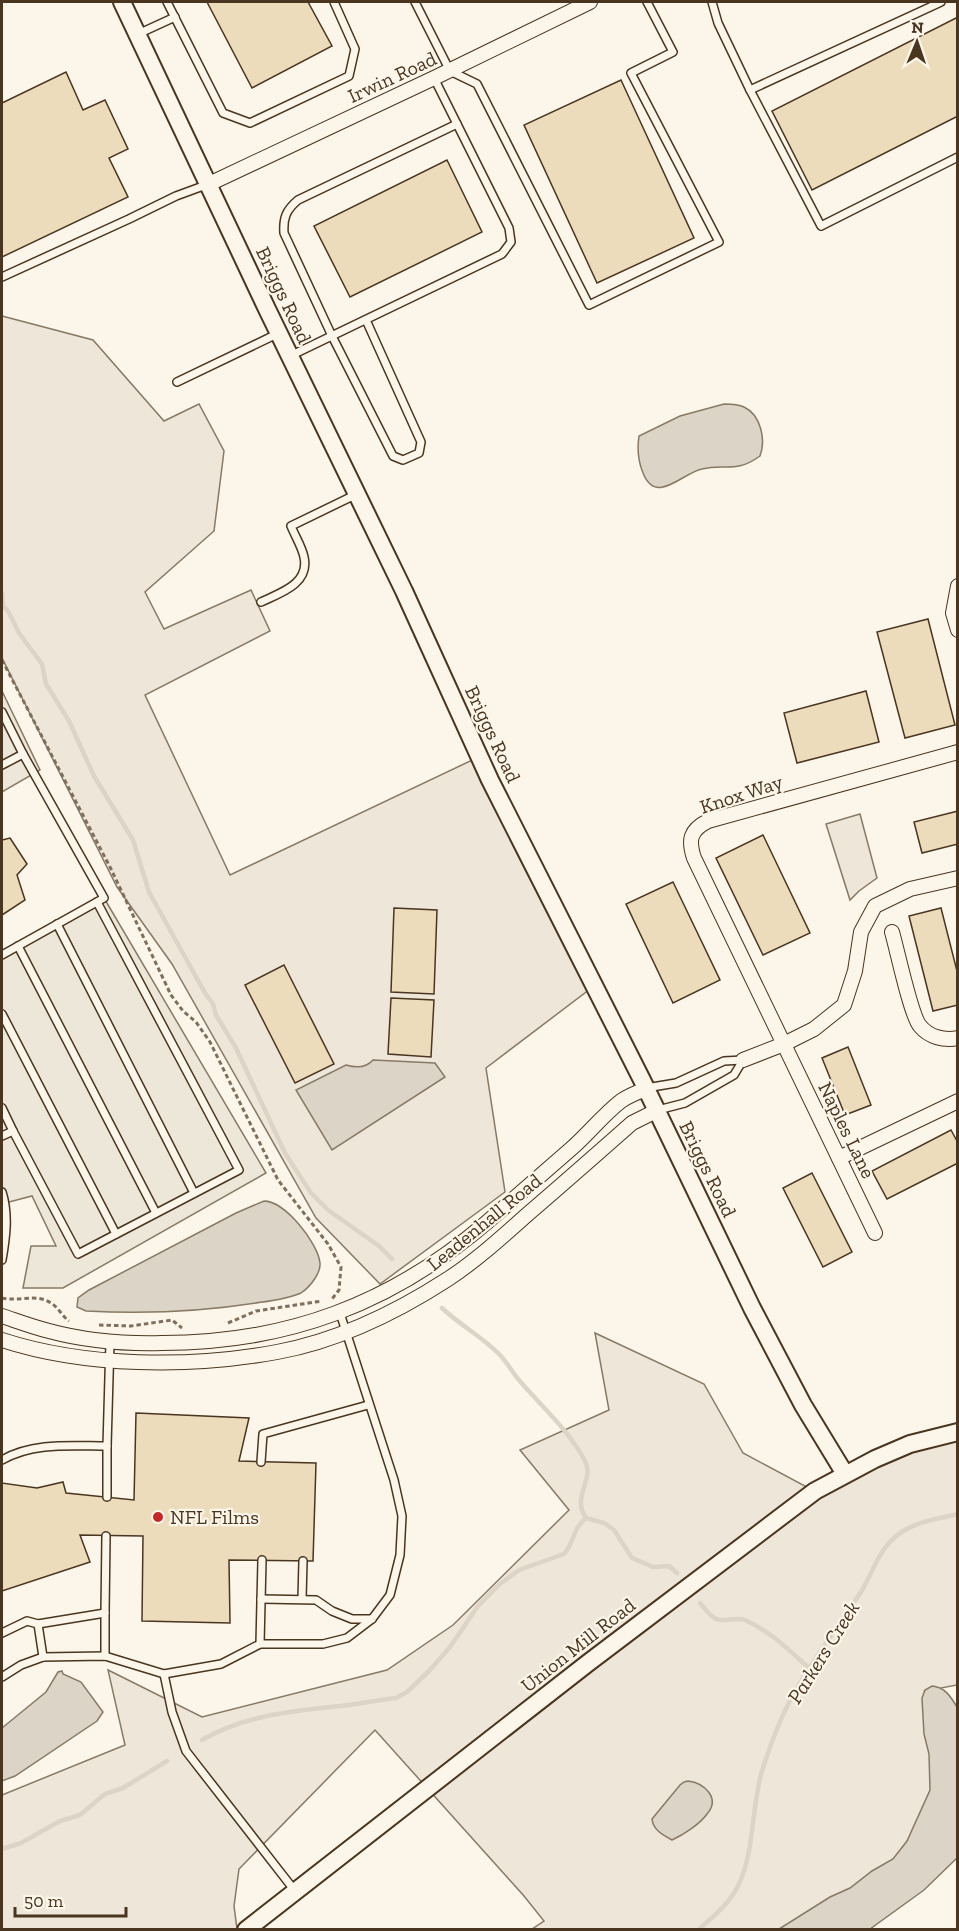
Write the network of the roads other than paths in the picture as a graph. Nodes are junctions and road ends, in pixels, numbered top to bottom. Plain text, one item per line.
1 (122, 2) edge
2 (167, 2) edge
3 (334, 2) edge
4 (415, 2) edge
5 (590, 2) edge
6 (647, 2) edge
7 (712, 2) edge
8 (940, 2) edge
9 (175, 16) junction
10 (138, 34) junction
11 (450, 71) junction
12 (434, 78) junction
13 (750, 90) junction
14 (457, 124) junction
15 (957, 157) edge
16 (209, 184) junction
17 (2, 277) edge
18 (366, 320) junction
19 (279, 333) junction
20 (332, 336) junction
21 (290, 356) junction
22 (177, 382) dead end
23 (357, 494) junction
24 (957, 586) edge
25 (261, 602) dead end
26 (957, 630) edge
27 (2, 713) edge
28 (957, 752) edge
29 (23, 754) junction
30 (2, 765) edge
31 (957, 878) edge
32 (97, 902) junction
33 (57, 924) junction
34 (892, 932) dead end
35 (18, 946) junction
36 (2, 955) edge
37 (2, 1014) edge
38 (957, 1038) edge
39 (784, 1044) junction
40 (743, 1060) junction
41 (646, 1089) junction
42 (957, 1101) edge
43 (2, 1108) edge
44 (656, 1111) junction
45 (13, 1131) junction
46 (2, 1136) edge
47 (839, 1158) junction
48 (2, 1192) edge
49 (194, 1193) junction
50 (156, 1213) junction
51 (875, 1233) dead end
52 (116, 1234) junction
53 (2, 1260) edge
54 (340, 1313) junction
55 (2, 1316) edge
56 (345, 1331) junction
57 (2, 1340) edge
58 (110, 1342) junction
59 (110, 1359) junction
60 (368, 1405) junction
61 (957, 1432) edge
62 (107, 1446) junction
63 (2, 1461) edge
64 (261, 1462) dead end
65 (845, 1474) junction
66 (106, 1497) dead end
67 (106, 1536) dead end
68 (262, 1560) dead end
69 (303, 1561) dead end
70 (261, 1599) junction
71 (302, 1599) junction
72 (105, 1613) junction
73 (372, 1619) junction
74 (38, 1624) junction
75 (2, 1633) edge
76 (260, 1644) junction
77 (105, 1656) junction
78 (43, 1657) junction
79 (164, 1674) junction
80 (2, 1677) edge
81 (295, 1891) junction
82 (246, 1929) edge

1 - 10 street, Briggs Road
2 - 9 lane
3 - 9 lane
4 - 11 lane
5 - 11 street, Irwin Road
6 - 11 lane
7 - 13 lane
8 - 13 lane
9 - 10 lane
10 - 16 street, Briggs Road
11 - 12 street, Irwin Road
12 - 14 lane
12 - 16 street, Irwin Road
13 - 15 lane
14 - 18 lane
14 - 20 lane
16 - 17 lane
16 - 19 street, Briggs Road
18 - 20 lane
18 - 20 lane
19 - 21 street, Briggs Road
19 - 22 lane
20 - 21 lane
21 - 23 street, Briggs Road
23 - 25 lane
23 - 41 street, Briggs Road
24 - 26 street
27 - 29 lane
28 - 39 street, Knox Way
29 - 30 lane
29 - 32 lane
31 - 39 street
32 - 33 lane
32 - 49 lane
33 - 35 lane
33 - 49 lane
34 - 38 street
35 - 36 lane
35 - 50 lane
37 - 52 lane
39 - 40 street
39 - 47 street, Naples Lane
40 - 41 lane
40 - 44 lane
41 - 44 street, Briggs Road
41 - 54 street, Leadenhall Road
42 - 47 street
43 - 45 lane
44 - 56 street, Leadenhall Road
44 - 65 street, Briggs Road
45 - 46 lane
45 - 52 lane
47 - 51 street, Naples Lane
48 - 53 lane
49 - 50 lane
50 - 52 lane
54 - 56 lane
54 - 58 street, Leadenhall Road
55 - 58 street, Leadenhall Road
56 - 59 street, Leadenhall Road
56 - 60 lane
57 - 59 street, Leadenhall Road
58 - 59 lane
59 - 62 lane
60 - 64 lane
60 - 73 lane
61 - 65 street, Union Mill Road
62 - 63 lane
62 - 66 lane
65 - 81 street, Union Mill Road
67 - 72 lane
68 - 70 lane
69 - 71 lane
70 - 71 lane
70 - 76 lane
71 - 73 lane
72 - 74 lane
72 - 77 lane
73 - 76 lane
74 - 75 lane
74 - 78 lane
76 - 79 lane
77 - 78 lane
77 - 79 lane
78 - 80 lane
79 - 81 lane
81 - 82 street, Union Mill Road

